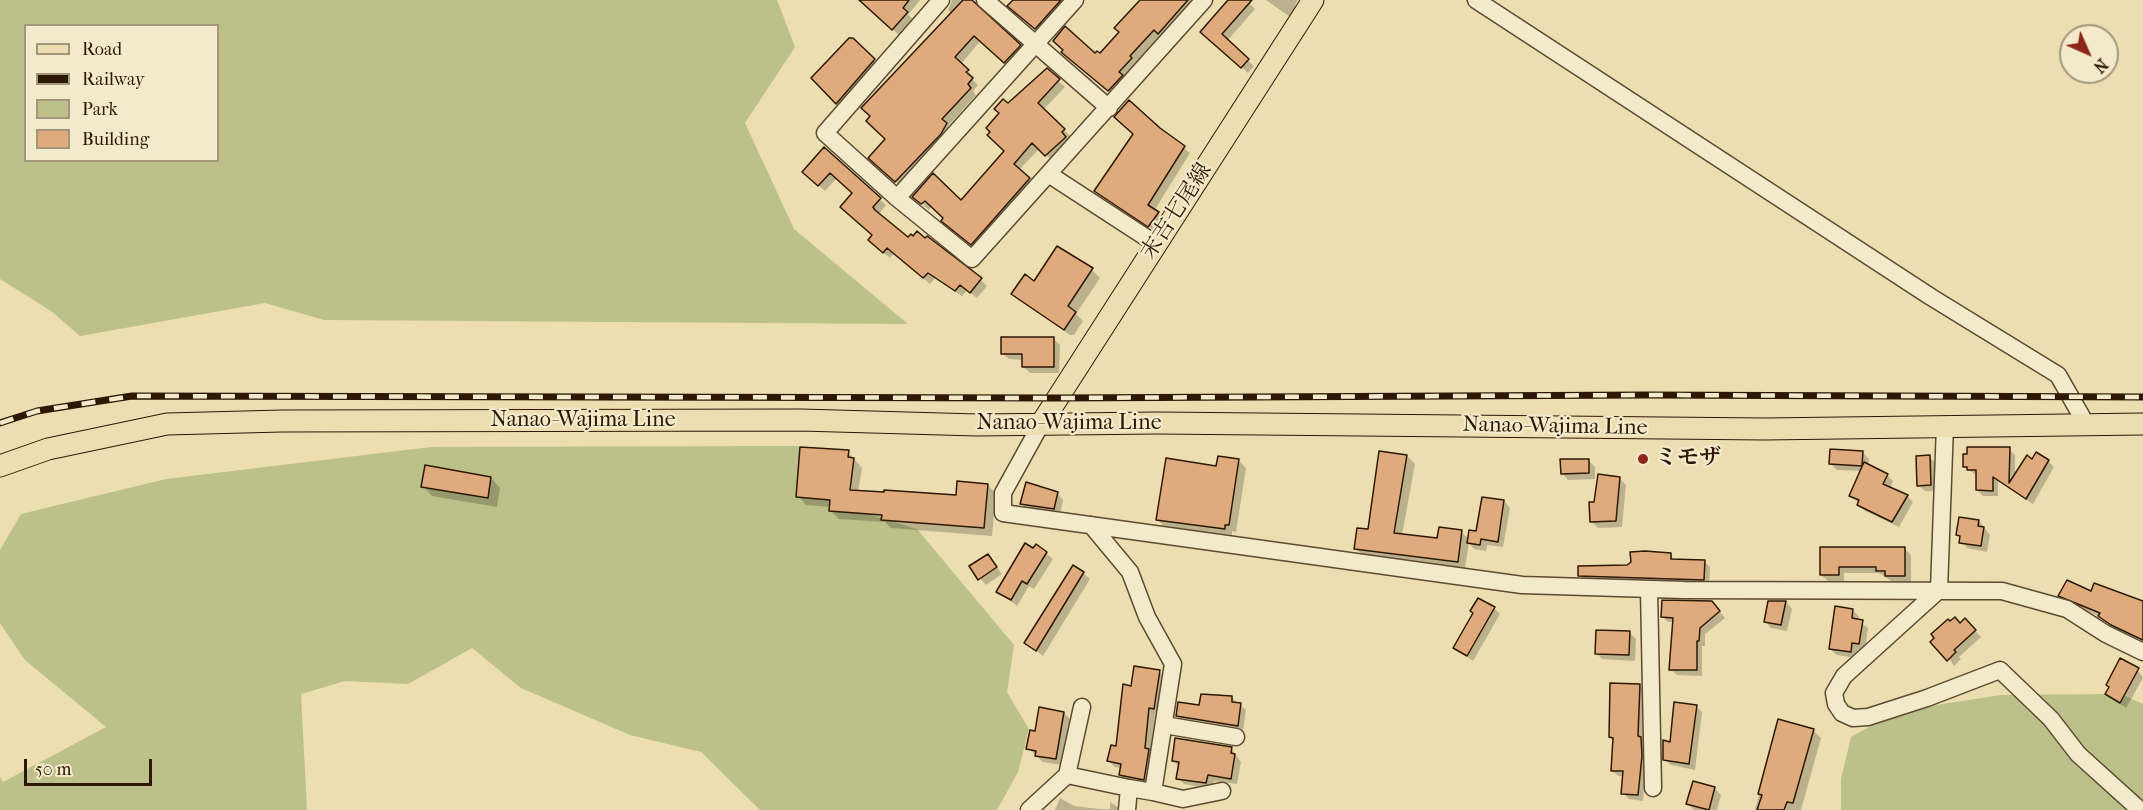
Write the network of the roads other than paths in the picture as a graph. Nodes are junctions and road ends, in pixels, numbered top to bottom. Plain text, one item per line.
1 (941, 0) edge
2 (985, 0) edge
3 (1075, 0) edge
4 (1204, 0) edge
5 (1313, 0) edge
6 (1476, 0) edge
7 (1036, 43) junction
8 (1109, 108) junction
9 (1050, 175) junction
10 (897, 198) junction
11 (1156, 244) junction
12 (1041, 424) junction
13 (2086, 424) junction
14 (2143, 424) edge
15 (1945, 425) junction
16 (0, 466) edge
17 (1091, 525) junction
18 (1649, 589) junction
19 (1939, 590) junction
20 (2143, 652) edge
21 (1082, 707) dead end
22 (1164, 725) junction
23 (1236, 737) dead end
24 (1067, 775) junction
25 (1129, 788) junction
26 (1653, 788) dead end
27 (1222, 791) dead end
28 (1154, 792) junction
29 (1029, 810) edge
30 (1127, 810) edge
31 (2140, 810) edge

1 - 10 street
2 - 7 street
3 - 7 street
4 - 8 street
5 - 11 main road, 末吉七尾線
6 - 13 street
7 - 8 street
7 - 10 street
8 - 9 street
9 - 10 street
9 - 11 street
11 - 12 main road, 末吉七尾線
12 - 15 main road, Nanao-Wajima Line
12 - 16 main road, Nanao-Wajima Line
12 - 17 street
13 - 14 main road, Nanao-Wajima Line
13 - 15 main road, Nanao-Wajima Line
15 - 19 street
17 - 18 street
17 - 22 street
18 - 19 street
18 - 26 street
19 - 20 street
19 - 31 street
21 - 24 street
22 - 23 street
22 - 28 street
24 - 25 street
24 - 29 street
25 - 28 street
25 - 30 street
27 - 28 street

